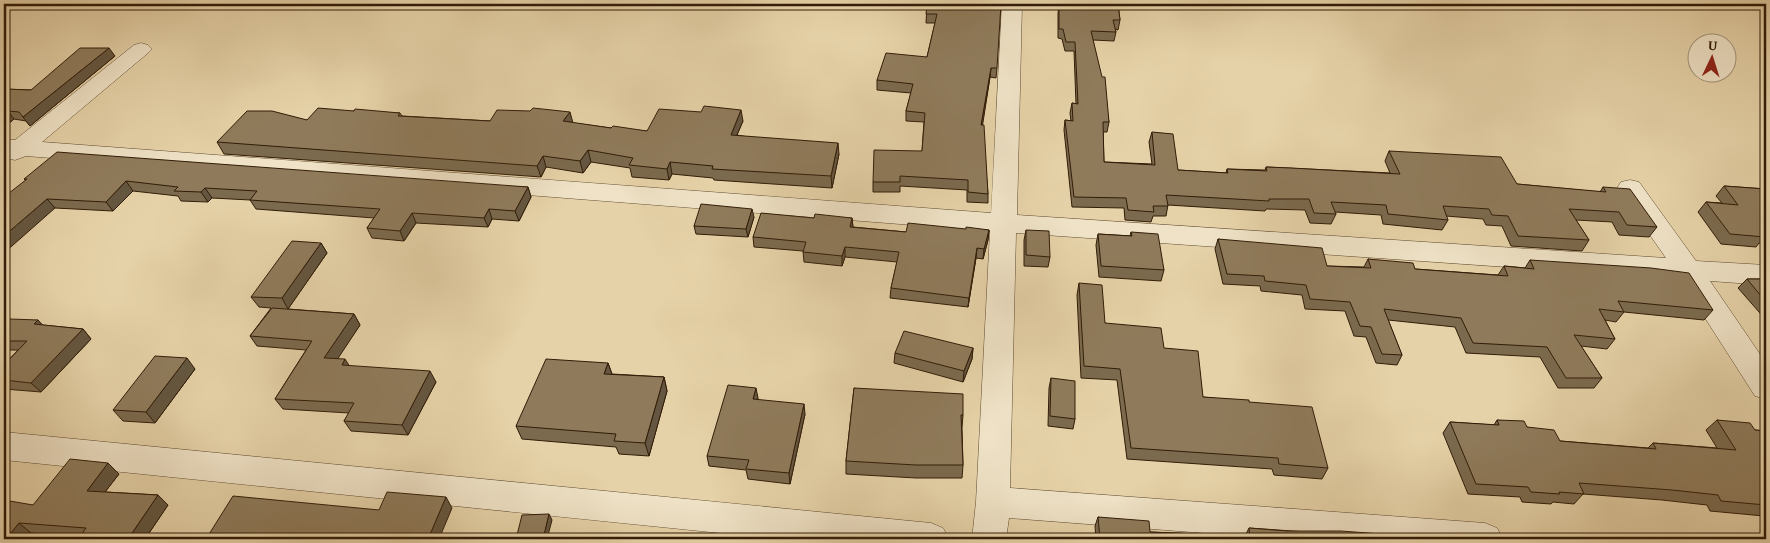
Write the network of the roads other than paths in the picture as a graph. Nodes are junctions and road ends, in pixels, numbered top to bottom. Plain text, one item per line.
1 (1012, 4) edge
2 (141, 49) dead end
3 (10, 152) edge
4 (1630, 188) edge
5 (1004, 222) junction
6 (1688, 270) junction
7 (1766, 275) edge
8 (1766, 387) edge
9 (4, 446) edge
10 (993, 502) junction
11 (932, 539) edge
12 (989, 539) edge
13 (1484, 539) edge

1 - 5 street
2 - 3 street
3 - 5 street
4 - 6 street
5 - 6 street
5 - 10 street
6 - 7 street
6 - 8 street
9 - 11 street
10 - 12 street
10 - 13 street

